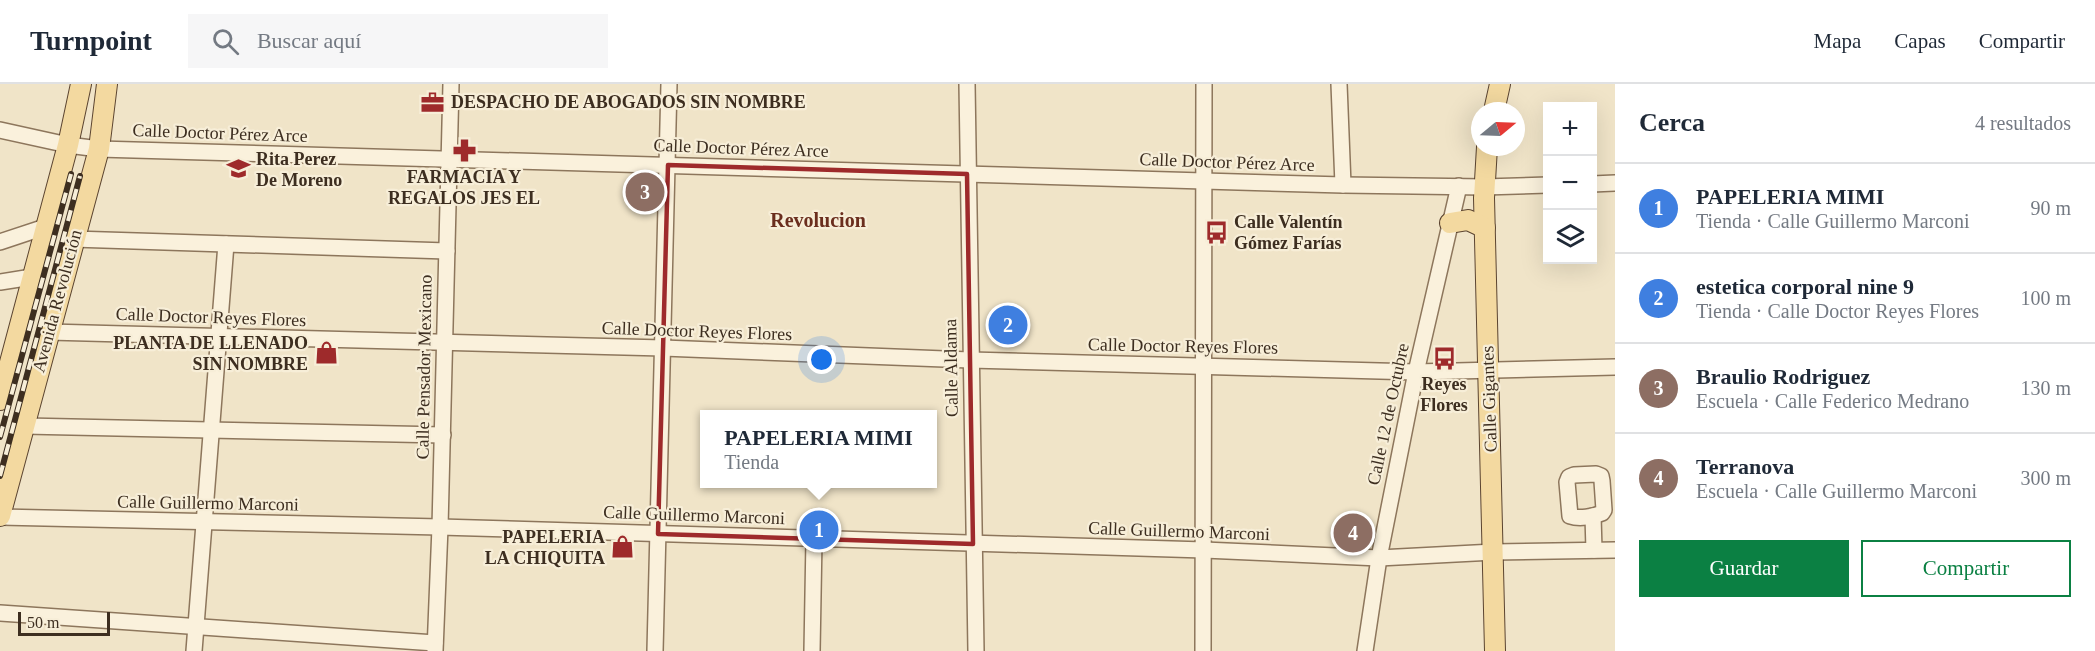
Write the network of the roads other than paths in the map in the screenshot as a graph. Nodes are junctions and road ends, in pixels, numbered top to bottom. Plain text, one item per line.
1 (81, 84) edge
2 (107, 84) edge
3 (451, 84) edge
4 (669, 84) edge
5 (967, 84) edge
6 (1204, 84) edge
7 (1339, 84) edge
8 (1500, 84) edge
9 (1496, 102) edge
10 (0, 130) edge
11 (68, 145) junction
12 (99, 149) junction
13 (1486, 156) edge
14 (448, 159) junction
15 (668, 165) junction
16 (967, 174) junction
17 (1204, 182) junction
18 (1615, 183) edge
19 (1597, 184) edge
20 (1342, 185) junction
21 (1543, 185) edge
22 (1460, 186) junction
23 (1484, 187) junction
24 (1450, 223) junction
25 (45, 227) junction
26 (1485, 228) junction
27 (74, 239) junction
28 (0, 242) edge
29 (226, 244) junction
30 (447, 251) junction
31 (32, 277) junction
32 (0, 282) edge
33 (49, 332) junction
34 (218, 337) junction
35 (445, 342) junction
36 (663, 348) junction
37 (970, 360) junction
38 (1203, 365) junction
39 (1615, 367) edge
40 (1488, 370) junction
41 (1416, 372) junction
42 (0, 400) edge
43 (24, 426) junction
44 (211, 430) junction
45 (442, 435) junction
46 (1593, 516) dead end
47 (0, 517) edge
48 (204, 523) junction
49 (440, 527) junction
50 (658, 534) junction
51 (814, 539) junction
52 (973, 544) junction
53 (1204, 550) junction
54 (1594, 550) junction
55 (1615, 550) edge
56 (1494, 552) junction
57 (1378, 558) junction
58 (0, 613) edge
59 (196, 626) junction
60 (435, 647) edge
61 (194, 651) edge
62 (655, 651) edge
63 (812, 651) edge
64 (976, 651) edge
65 (1203, 651) edge
66 (1365, 651) edge
67 (1495, 651) edge

1 - 11 main road, Avenida Revolución
2 - 12 main road, Avenida Revolución
3 - 14 street, Calle Pensador Mexicano
4 - 15 street
5 - 16 street, Calle Aldama
6 - 17 street
7 - 20 street
8 - 9 main road
10 - 11 street, Calle Doctor Pérez Arce
11 - 12 street, Calle Doctor Pérez Arce
11 - 25 main road, Avenida Revolución
12 - 14 street, Calle Doctor Pérez Arce
12 - 27 main road, Avenida Revolución
13 - 23 main road, Calle Gigantes
14 - 15 street, Calle Doctor Pérez Arce
14 - 30 street, Calle Pensador Mexicano
15 - 16 street, Calle Doctor Pérez Arce
15 - 36 street
16 - 17 street, Calle Doctor Pérez Arce
16 - 37 street, Calle Aldama
17 - 20 street, Calle Doctor Pérez Arce
17 - 38 street
18 - 19 street
20 - 22 street, Calle Doctor Pérez Arce
21 - 23 street, Calle Doctor Pérez Arce
22 - 23 street, Calle Doctor Pérez Arce
22 - 24 street, Calle 12 de Octubre
23 - 26 main road, Calle Gigantes
24 - 26 main road
24 - 41 street, Calle 12 de Octubre
25 - 28 street
25 - 31 main road, Avenida Revolución
26 - 40 main road, Calle Gigantes
27 - 29 street
27 - 33 main road, Avenida Revolución
29 - 30 street
29 - 34 street
30 - 35 street, Calle Pensador Mexicano
31 - 32 street
31 - 42 main road, Avenida Revolución
33 - 34 street, Calle Doctor Reyes Flores
33 - 43 main road, Avenida Revolución
34 - 35 street, Calle Doctor Reyes Flores
34 - 44 street
35 - 36 street, Calle Doctor Reyes Flores
35 - 45 street, Calle Pensador Mexicano
36 - 37 street, Calle Doctor Reyes Flores
36 - 50 street
37 - 38 street, Calle Doctor Reyes Flores
37 - 52 street, Calle Aldama
38 - 41 street, Calle Doctor Reyes Flores
38 - 53 street
39 - 40 street, Calle Doctor Reyes Flores
40 - 41 street, Calle Doctor Reyes Flores
40 - 56 main road, Calle Gigantes
41 - 57 street, Calle 12 de Octubre
43 - 44 street
43 - 47 main road, Avenida Revolución
44 - 45 street
44 - 48 street
45 - 49 street, Calle Pensador Mexicano
46 - 54 street
47 - 48 street, Calle Guillermo Marconi
48 - 49 street, Calle Guillermo Marconi
48 - 59 street
49 - 50 street, Calle Guillermo Marconi
49 - 60 street, Calle Pensador Mexicano
50 - 51 street, Calle Guillermo Marconi
50 - 62 street
51 - 52 street, Calle Guillermo Marconi
51 - 63 street
52 - 53 street, Calle Guillermo Marconi
52 - 64 street, Calle Aldama
53 - 57 street, Calle Guillermo Marconi
53 - 65 street
54 - 55 street, Calle Guillermo Marconi
54 - 56 street, Calle Guillermo Marconi
56 - 57 street, Calle Guillermo Marconi
56 - 67 main road, Calle Gigantes
57 - 66 street, Calle 12 de Octubre
58 - 59 street
59 - 60 street
59 - 61 street

